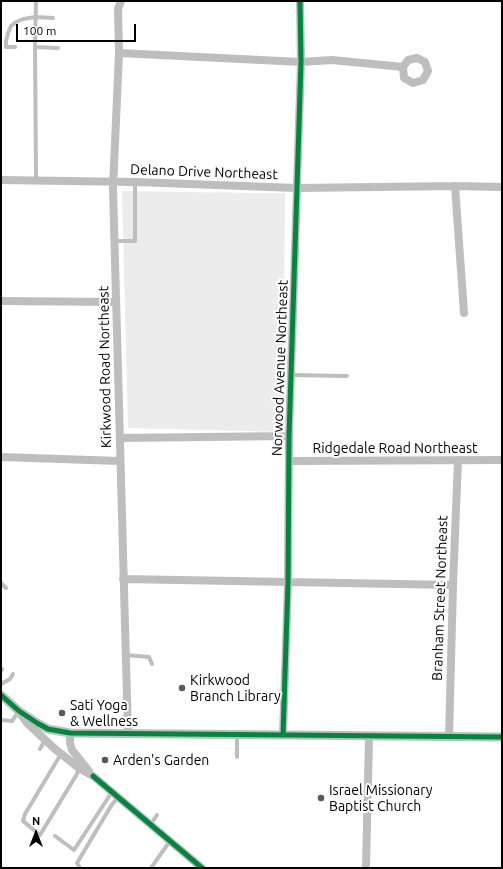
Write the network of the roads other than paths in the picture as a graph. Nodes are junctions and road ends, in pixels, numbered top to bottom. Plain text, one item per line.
1 (36, 1) edge
2 (121, 1) edge
3 (300, 1) edge
4 (36, 18) junction
5 (53, 18) dead end
6 (15, 47) dead end
7 (35, 47) junction
8 (58, 48) dead end
9 (118, 53) junction
10 (301, 62) junction
11 (402, 67) dead end
12 (1, 180) edge
13 (35, 181) junction
14 (113, 182) junction
15 (135, 182) junction
16 (456, 186) junction
17 (502, 187) edge
18 (297, 188) junction
19 (115, 241) junction
20 (1, 301) edge
21 (116, 302) junction
22 (464, 313) dead end
23 (291, 375) junction
24 (347, 376) dead end
25 (289, 436) junction
26 (120, 438) junction
27 (1, 457) edge
28 (458, 460) junction
29 (502, 460) edge
30 (120, 461) junction
31 (289, 461) junction
32 (123, 579) junction
33 (288, 582) junction
34 (1, 583) edge
35 (453, 585) junction
36 (6, 588) dead end
37 (125, 655) junction
38 (152, 664) dead end
39 (13, 674) dead end
40 (1, 684) edge
41 (1, 695) edge
42 (19, 711) junction
43 (1, 720) edge
44 (70, 733) junction
45 (128, 734) junction
46 (237, 734) junction
47 (283, 735) junction
48 (368, 736) junction
49 (449, 736) junction
50 (502, 737) edge
51 (45, 740) junction
52 (40, 749) dead end
53 (61, 754) junction
54 (238, 757) dead end
55 (79, 768) junction
56 (93, 776) junction
57 (115, 795) junction
58 (157, 815) dead end
59 (150, 825) junction
60 (56, 836) dead end
61 (170, 841) junction
62 (80, 868) edge
63 (151, 868) edge
64 (202, 868) edge
65 (366, 868) edge

1 - 4 lane
2 - 9 street, Kirkwood Road Northeast
3 - 10 street, Norwood Avenue Northeast
4 - 5 lane
4 - 6 lane
4 - 7 lane
7 - 8 lane
7 - 13 lane
9 - 10 street
9 - 14 street, Kirkwood Road Northeast
10 - 11 street
10 - 18 street, Norwood Avenue Northeast
12 - 13 street, Delano Drive Northeast
13 - 14 street, Delano Drive Northeast
14 - 15 street, Delano Drive Northeast
14 - 19 street, Kirkwood Road Northeast
15 - 18 street, Delano Drive Northeast
15 - 19 lane
16 - 17 street, Delano Drive Northeast
16 - 18 street, Delano Drive Northeast
16 - 22 street
18 - 23 street, Norwood Avenue Northeast
19 - 21 street, Kirkwood Road Northeast
20 - 21 street
21 - 26 street, Kirkwood Road Northeast
23 - 24 lane
23 - 25 street, Norwood Avenue Northeast
25 - 26 street
25 - 31 street, Norwood Avenue Northeast
26 - 30 street, Kirkwood Road Northeast
27 - 30 street
28 - 29 street, Ridgedale Road Northeast
28 - 31 street, Ridgedale Road Northeast
28 - 35 street, Branham Street Northeast
30 - 32 street, Kirkwood Road Northeast
31 - 33 street, Norwood Avenue Northeast
32 - 33 street
32 - 37 street, Kirkwood Road Northeast
33 - 35 street
33 - 47 street, Norwood Avenue Northeast
34 - 36 lane
35 - 49 street, Branham Street Northeast
37 - 38 lane
37 - 45 street, Kirkwood Road Northeast
39 - 40 lane
41 - 42 street
42 - 43 lane
42 - 44 street
42 - 51 street
44 - 45 street
44 - 56 street
45 - 46 street
46 - 47 street
46 - 54 lane
47 - 48 street
48 - 49 street
48 - 65 street
49 - 50 street
51 - 52 lane
51 - 53 street
53 - 55 street
53 - 55 lane
55 - 56 street
56 - 57 street
57 - 59 street
57 - 60 lane
57 - 62 lane
58 - 59 lane
59 - 61 street
61 - 63 lane
61 - 64 street

